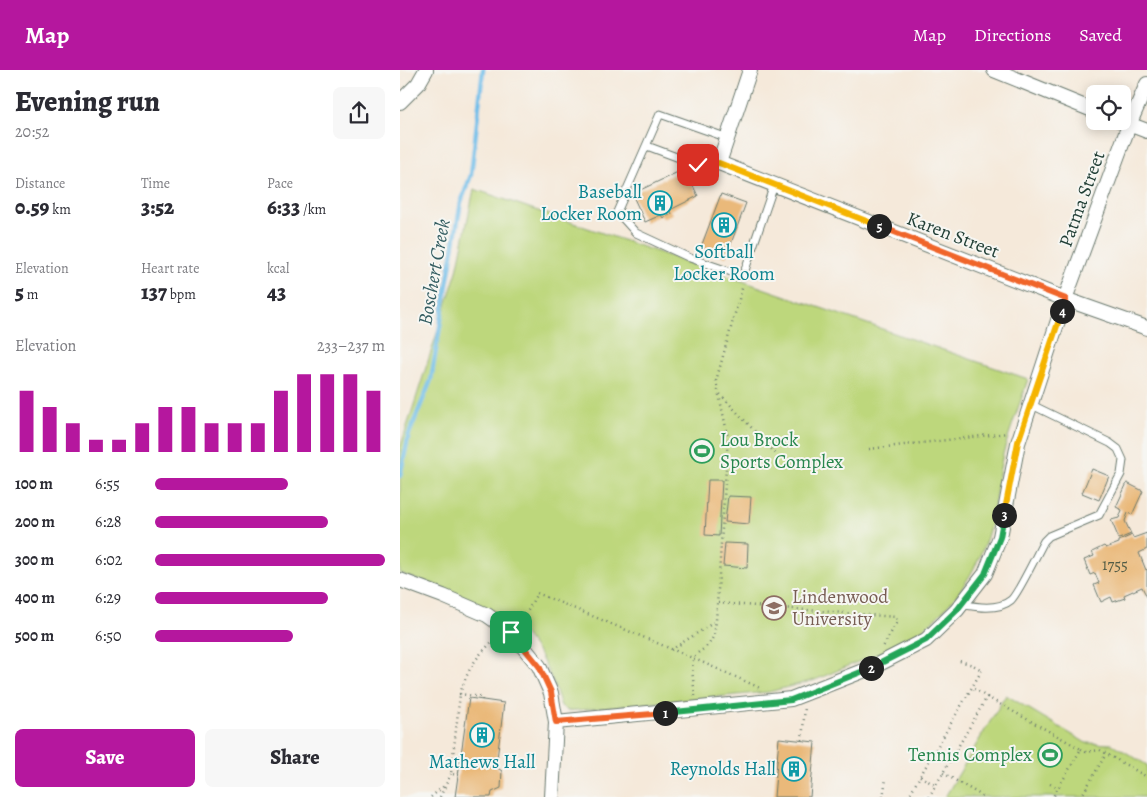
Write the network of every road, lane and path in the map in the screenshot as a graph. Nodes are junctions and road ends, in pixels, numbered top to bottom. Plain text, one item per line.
1 (426, 70) edge
2 (750, 70) edge
3 (994, 70) edge
4 (1147, 84) edge
5 (400, 102) edge
6 (1086, 107) edge
7 (1131, 112) edge
8 (1131, 125) edge
9 (1123, 130) edge
10 (1147, 131) edge
11 (728, 138) junction
12 (647, 146) junction
13 (719, 163) junction
14 (774, 185) junction
15 (744, 282) dead end
16 (1066, 299) junction
17 (1147, 328) edge
18 (719, 393) junction
19 (1032, 405) junction
20 (1010, 433) dead end
21 (869, 448) dead end
22 (777, 455) dead end
23 (400, 580) edge
24 (717, 603) junction
25 (961, 604) junction
26 (716, 621) junction
27 (515, 637) junction
28 (495, 639) dead end
29 (671, 650) junction
30 (879, 654) dead end
31 (693, 659) junction
32 (956, 660) dead end
33 (760, 688) dead end
34 (972, 688) junction
35 (460, 694) junction
36 (987, 697) junction
37 (482, 700) dead end
38 (695, 700) dead end
39 (809, 702) dead end
40 (556, 722) junction
41 (802, 740) dead end
42 (1081, 749) junction
43 (1106, 754) junction
44 (943, 773) junction
45 (450, 774) junction
46 (458, 775) dead end
47 (920, 776) junction
48 (1147, 777) edge
49 (886, 779) dead end
50 (446, 784) junction
51 (1050, 784) dead end
52 (936, 786) junction
53 (1058, 788) junction
54 (431, 797) edge
55 (440, 797) edge
56 (552, 797) edge
57 (882, 797) edge
58 (908, 797) edge
59 (929, 797) edge
60 (984, 797) edge
61 (1053, 797) edge
62 (1081, 797) edge

1 - 5 street
2 - 11 street
3 - 6 street
4 - 7 street, Patma Street
8 - 10 street
9 - 16 street, Patma Street
11 - 12 lane
11 - 13 street
12 - 13 lane
12 - 14 lane
13 - 14 street, Karen Street
14 - 16 street, Karen Street
15 - 18 path
16 - 17 street, Karen Street
16 - 19 street, Patma Street
18 - 22 path
18 - 24 path
19 - 25 street, Patma Street
19 - 25 lane
20 - 21 path
23 - 27 street
24 - 26 path
24 - 30 path
25 - 40 street, Patma Street
26 - 29 path
26 - 31 path
27 - 29 path
27 - 40 street
28 - 35 path
29 - 31 path
31 - 33 path
31 - 38 path
32 - 34 path
34 - 36 path
34 - 47 path
35 - 37 path
35 - 45 path
36 - 42 path
36 - 44 path
39 - 41 path
40 - 56 street
42 - 43 path
42 - 53 path
43 - 48 path
43 - 62 path
44 - 52 path
44 - 60 path
45 - 46 path
45 - 50 path
47 - 52 path
47 - 58 path
49 - 57 path
50 - 54 path
50 - 55 path
51 - 53 path
52 - 59 path
53 - 61 path

